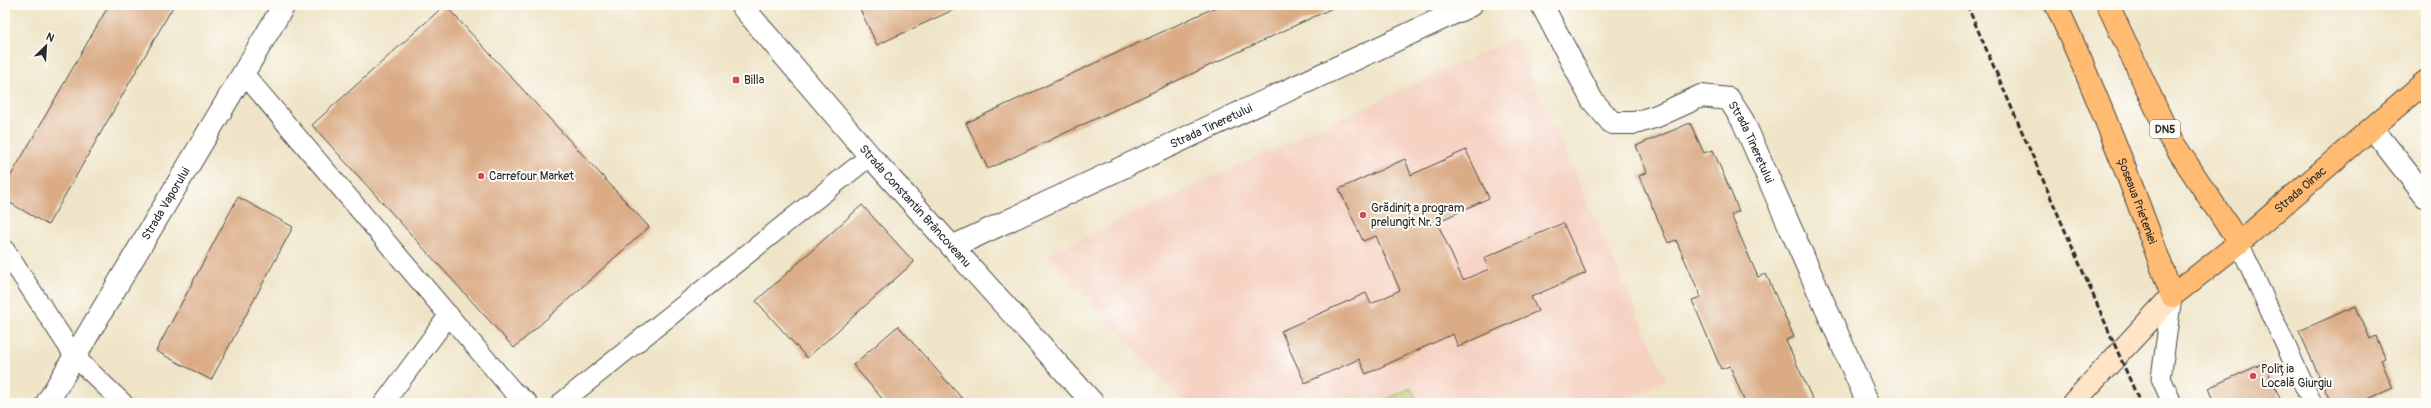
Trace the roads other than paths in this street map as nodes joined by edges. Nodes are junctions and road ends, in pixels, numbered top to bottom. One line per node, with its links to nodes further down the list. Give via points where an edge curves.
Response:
1 (284, 5): 7 (street, Strada Vaporului)
2 (741, 5): 10 (street, Strada Constantin Brâncoveanu)
3 (1471, 5): 13 (street, Strada Tineretului)
4 (1542, 5): 24 (street, Strada Tineretului, via 1592,100 1612,123 1635,124 1701,96 1728,99 1743,121)
5 (2056, 5): 15 (main road, Șoseaua Prieteniei, via 2090,78)
6 (2108, 5): 12 (main road, DN5, via 2170,138)
7 (244, 74): 16 (lane); 17 (street, Strada Vaporului)
8 (2426, 81): 9 (main road, Strada Oinac)
9 (2373, 128): 11 (street); 12 (main road, Strada Oinac)
10 (870, 156): 13 (street, Strada Constantin Brâncoveanu); 22 (lane)
11 (2426, 197)
12 (2239, 243): 15 (main road, Strada Oinac); 27 (lane)
13 (952, 247): 23 (street, Strada Constantin Brâncoveanu)
14 (5, 250): 17 (lane)
15 (2172, 296): 25 (main road); 26 (lane, Șoseaua Prieteniei, via 2161,378)
16 (449, 315): 20 (lane); 21 (lane, via 512,390)
17 (75, 357): 18 (street, Strada Vaporului); 19 (lane)
18 (47, 403)
19 (123, 403)
20 (384, 403)
21 (528, 403)
22 (561, 403)
23 (1093, 403)
24 (1868, 403)
25 (2073, 403)
26 (2172, 403)
27 (2312, 403)

